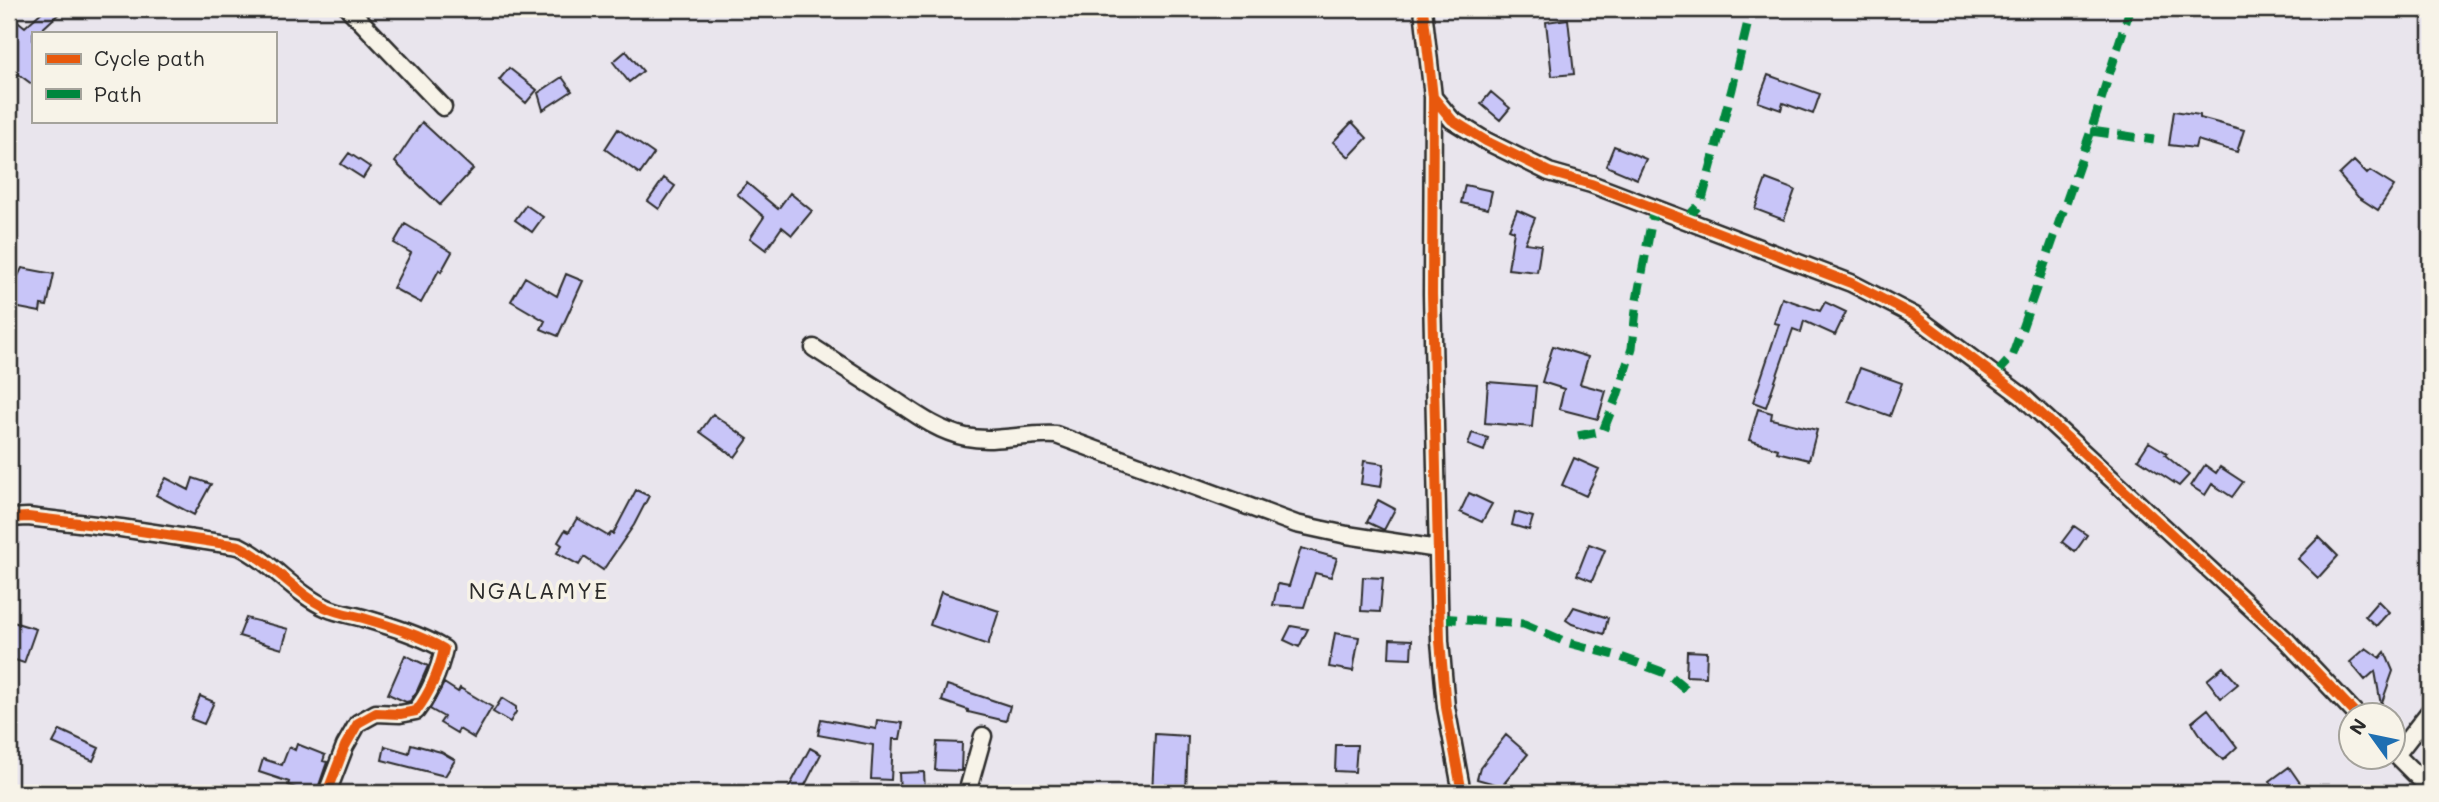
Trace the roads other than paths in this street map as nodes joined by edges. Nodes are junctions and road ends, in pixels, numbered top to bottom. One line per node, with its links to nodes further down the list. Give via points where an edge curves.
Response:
1 (349, 9): 4 (street)
2 (1423, 9): 3 (street)
3 (1433, 97): 7 (street); 8 (street, via 1452,120 1549,172 1851,283 1915,316 2022,396 2286,640)
4 (443, 107)
5 (814, 348): 7 (street, via 951,433 989,439 1056,435 1296,524)
6 (9, 517): 14 (street, via 239,546 327,608 444,649 427,696 415,711 376,713 358,723)
7 (1438, 549): 16 (street, via 1445,694)
8 (2342, 700)
9 (2430, 711): 11 (street)
10 (983, 736): 15 (street)
11 (2408, 738)
12 (2408, 767): 13 (street)
13 (2430, 789)
14 (327, 793)
15 (967, 793)
16 (1462, 793)

